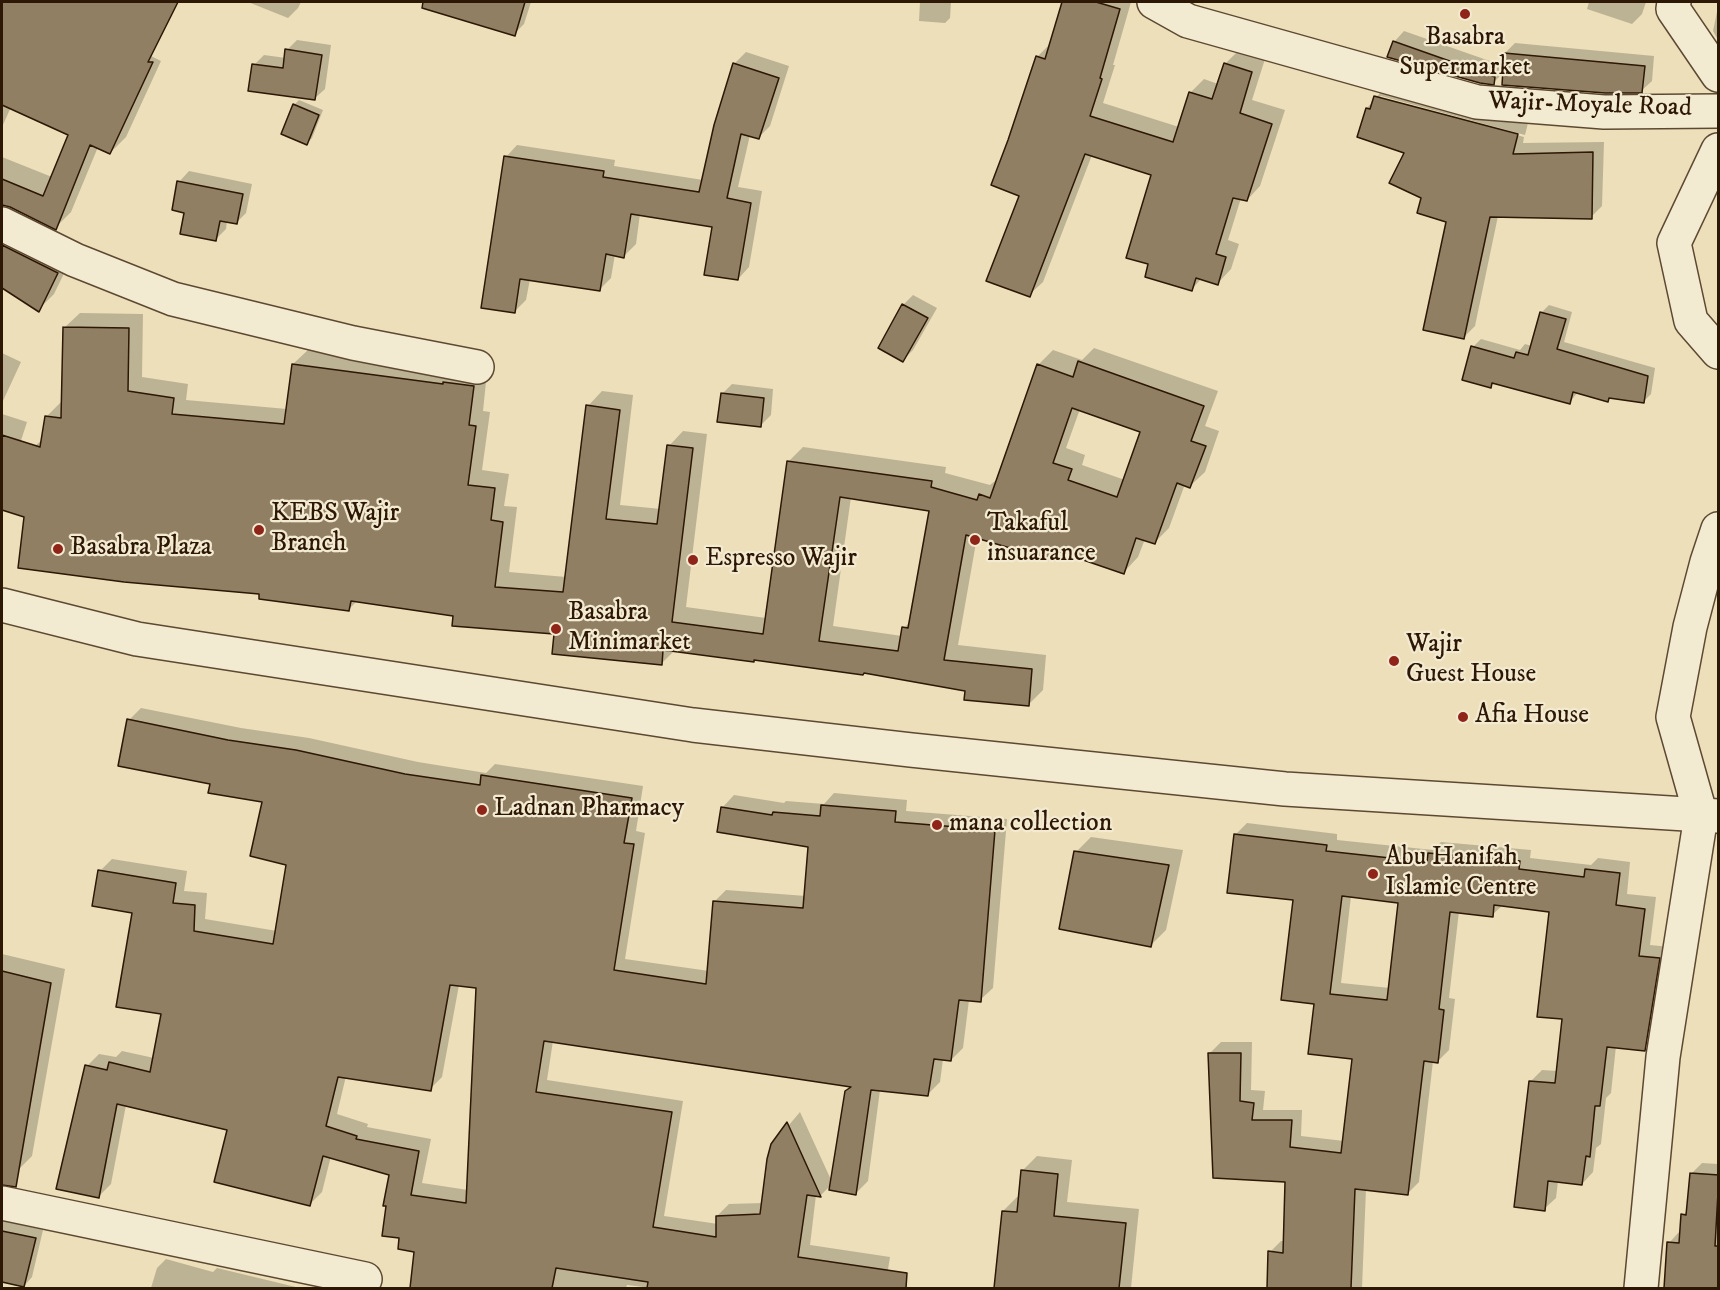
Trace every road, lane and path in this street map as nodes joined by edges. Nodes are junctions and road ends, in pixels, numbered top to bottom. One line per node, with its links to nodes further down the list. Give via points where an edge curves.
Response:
1 (1154, 2): 4 (street, Wajir-Moyale Road, via 1188,21 1478,102 1604,112)
2 (1674, 2): 3 (street, via 1673,9)
3 (1719, 75)
4 (1719, 111)
5 (1719, 150): 7 (street, via 1674,243 1691,321)
6 (2, 224): 8 (street, via 75,260 173,299 353,343)
7 (1719, 351)
8 (477, 367)
9 (1719, 529): 11 (street, via 1690,627 1673,717)
10 (2, 605): 11 (street, via 137,639 693,725 1285,789)
11 (1710, 816): 14 (street, via 1663,1057)
12 (2, 1203): 13 (street)
13 (365, 1279)
14 (1641, 1288)

